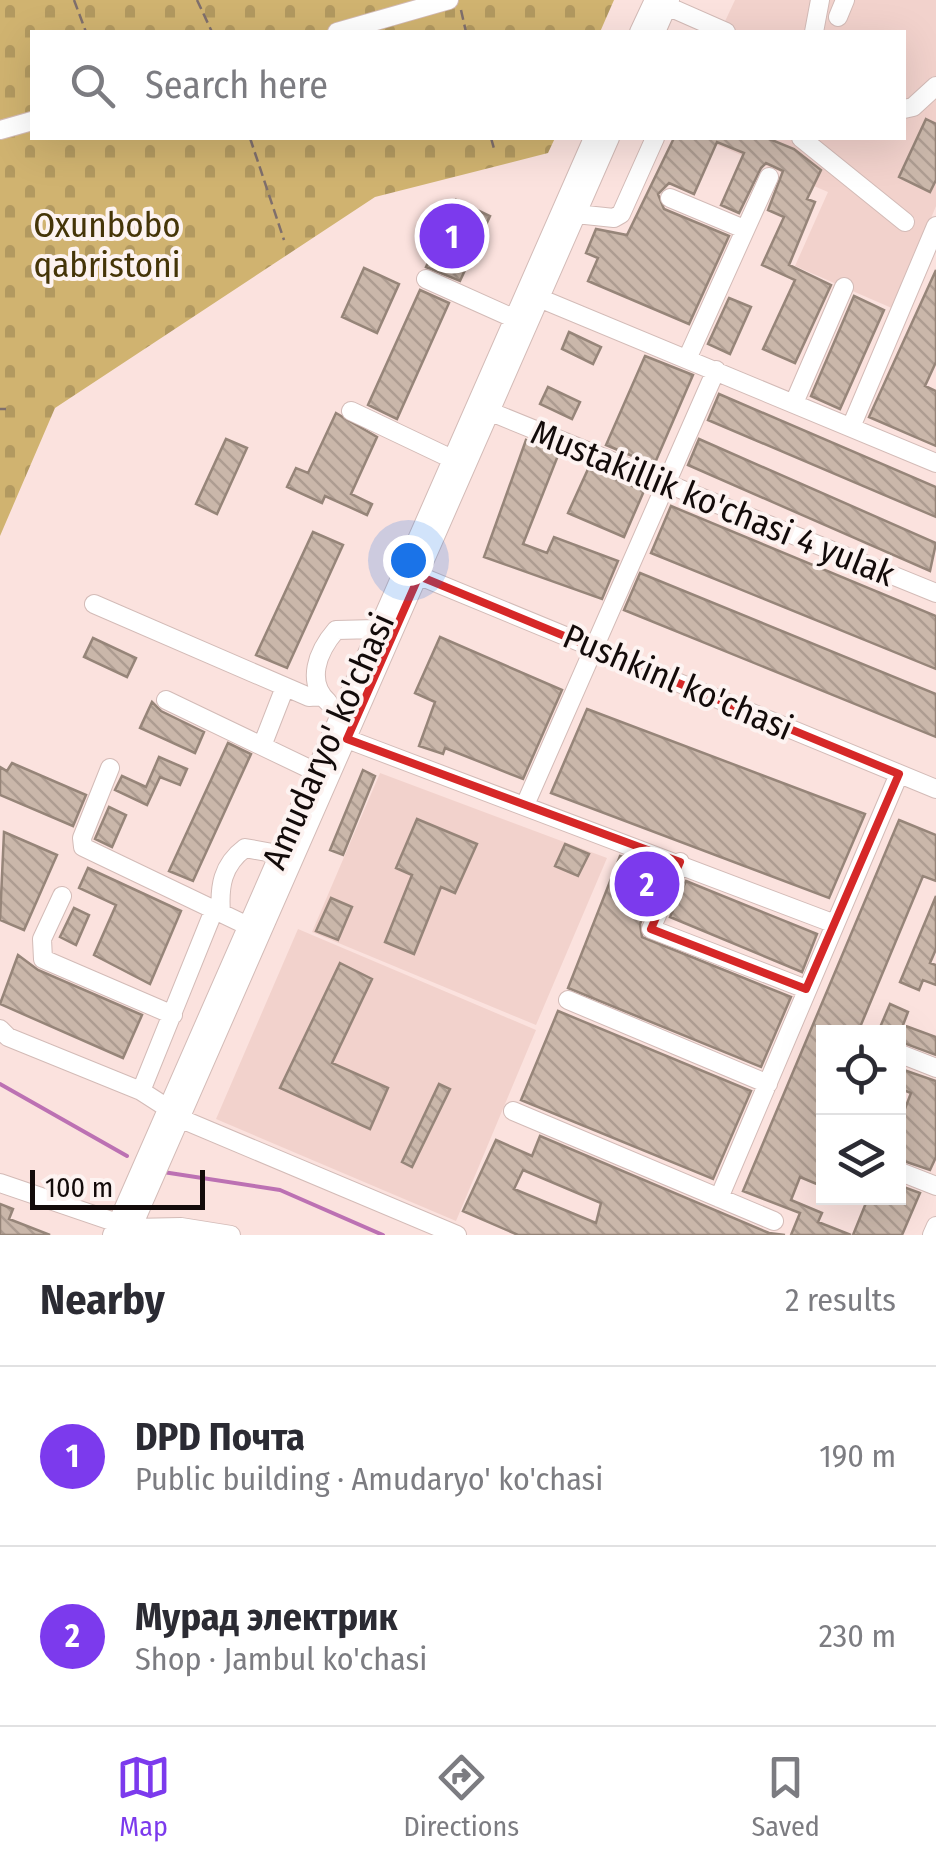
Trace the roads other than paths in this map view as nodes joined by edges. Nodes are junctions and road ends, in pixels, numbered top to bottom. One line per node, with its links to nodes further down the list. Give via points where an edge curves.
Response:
1 (450, 0): 4 (street)
2 (820, 0): 8 (street)
3 (664, 2): 5 (street); 6 (street); 7 (street)
4 (344, 30)
5 (642, 30)
6 (657, 30)
7 (722, 30)
8 (814, 30)
9 (936, 86): 10 (street)
10 (906, 109)
11 (30, 121): 12 (street)
12 (0, 130)
13 (592, 140): 26 (street, Amudaryo' ko'chasi)
14 (609, 140): 19 (street)
15 (654, 140): 19 (street, via 621,214)
16 (803, 140): 20 (street)
17 (769, 176): 22 (street)
18 (670, 198): 22 (street)
19 (576, 214): 25 (street)
20 (905, 222)
21 (936, 226): 32 (street)
22 (744, 229): 27 (street)
23 (426, 280): 26 (street)
24 (844, 287): 29 (street)
25 (539, 298): 27 (street); 31 (street)
26 (514, 318): 33 (street, Amudaryo' ko'chasi)
27 (687, 358): 28 (street)
28 (716, 370): 29 (street); 35 (street)
29 (794, 403): 32 (street)
30 (351, 411): 33 (street)
31 (491, 412): 35 (street, Mustakillik ko'chasi 4 yulak); 36 (street)
32 (851, 427): 34 (street)
33 (452, 458): 36 (street, Amudaryo' ko'chasi)
34 (936, 463)
35 (668, 482): 37 (street, Mustakillik ko'chasi 4 yulak); 40 (street)
36 (411, 572): 39 (street, Amudaryo' ko'chasi); 40 (street, Pushkinl ko'chasi); 45 (street)
37 (936, 593)
38 (94, 604): 41 (street)
39 (376, 629): 42 (street, via 336,630 329,638 312,681); 44 (street, Amudaryo' ko'chasi)
40 (596, 647): 49 (street, Pushkinl ko'chasi); 51 (street)
41 (285, 687): 42 (street); 46 (street)
42 (322, 696): 44 (street)
43 (166, 700): 46 (street)
44 (340, 712): 48 (street, Amudaryo' ko'chasi)
45 (348, 739): 51 (street); 67 (street)
46 (262, 746): 48 (street)
47 (110, 768): 55 (street, via 83,847)
48 (314, 771): 52 (street, Amudaryo' ko'chasi)
49 (899, 774): 50 (street, Pushkinl ko'chasi); 56 (street)
50 (936, 790)
51 (524, 805): 53 (street)
52 (278, 854): 55 (street, via 245,848 232,857); 57 (street, Amudaryo' ko'chasi)
53 (680, 862): 56 (street); 58 (street, via 651,928)
54 (62, 896): 60 (street, via 42,939 43,959)
55 (217, 912): 57 (street); 60 (street)
56 (836, 924): 58 (street)
57 (248, 926): 67 (street, Amudaryo' ko'chasi)
58 (806, 989): 64 (street)
59 (568, 1000): 64 (street)
60 (173, 1015): 65 (street)
61 (0, 1030): 65 (street)
62 (906, 1056): 63 (street)
63 (936, 1068)
64 (768, 1084): 71 (street)
65 (141, 1091): 67 (street)
66 (514, 1112): 71 (street)
67 (174, 1113): 74 (street, Amudaryo' ko'chasi); 74 (street, via 168,1143); 76 (street)
68 (906, 1174): 70 (street)
69 (0, 1183): 74 (street)
70 (936, 1186)
71 (719, 1198): 72 (street)
72 (774, 1222)
73 (936, 1226): 77 (street)
74 (122, 1230): 75 (street, via 182,1226)
75 (231, 1235)
76 (458, 1235)
77 (932, 1235)

